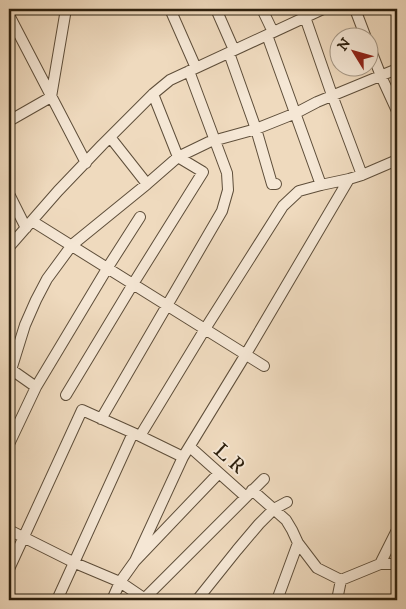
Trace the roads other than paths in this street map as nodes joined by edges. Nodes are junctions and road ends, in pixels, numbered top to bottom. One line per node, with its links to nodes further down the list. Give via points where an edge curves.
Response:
1 (66, 9): 18 (street)
2 (170, 9): 14 (street)
3 (216, 9): 11 (street)
4 (262, 9): 10 (street)
5 (323, 9): 7 (street)
6 (355, 9): 9 (street)
7 (308, 13): 10 (street); 17 (street)
8 (9, 16): 18 (street)
9 (362, 28)
10 (270, 34): 11 (street); 20 (street)
11 (231, 52): 14 (street); 22 (street)
12 (378, 68): 15 (street)
13 (397, 69): 15 (street)
14 (192, 70): 16 (street, via 170,80); 24 (street)
15 (381, 76): 17 (street); 19 (street)
16 (153, 94): 23 (street); 25 (street)
17 (332, 95): 20 (street); 28 (street)
18 (51, 97): 21 (street); 27 (street)
19 (397, 111)
20 (296, 113): 22 (street); 32 (street)
21 (9, 121)
22 (256, 129): 24 (street); 31 (street, via 272,184)
23 (110, 137): 27 (street); 30 (street)
24 (214, 141): 25 (street); 40 (street, via 226,173 228,190 222,211)
25 (178, 157): 30 (street); 39 (street, via 203,172)
26 (397, 160): 28 (street)
27 (86, 163): 35 (street)
28 (362, 175): 29 (street)
29 (349, 179): 32 (street); 42 (street)
30 (147, 184): 36 (street)
31 (276, 184)
32 (321, 185): 41 (street, via 299,191 283,206)
33 (9, 194): 35 (street)
34 (140, 217): 38 (street)
35 (29, 224): 36 (street); 37 (street)
36 (72, 245): 38 (street); 44 (street, via 36,300)
37 (9, 247)
38 (108, 267): 39 (street); 45 (street)
39 (133, 284): 40 (street); 46 (street)
40 (167, 305): 41 (street); 48 (street)
41 (205, 329): 42 (street); 50 (street)
42 (246, 354): 43 (street); 52 (street)
43 (264, 366)
44 (10, 369): 45 (street)
45 (36, 387): 49 (street)
46 (66, 395)
47 (9, 418): 49 (street)
48 (101, 418): 50 (street); 61 (street, via 82,410)
49 (19, 423): 51 (street)
50 (137, 435): 53 (street); 64 (street)
51 (9, 444)
52 (190, 447): 53 (street); 54 (street, L R)
53 (183, 457): 63 (street)
54 (219, 474): 56 (street, L R); 63 (street)
55 (264, 479): 56 (street)
56 (249, 494): 58 (street, L R); 70 (street)
57 (287, 502): 58 (street)
58 (274, 509): 62 (street, L R, via 286,520); 73 (street)
59 (9, 530): 61 (street)
60 (397, 530): 65 (street)
61 (24, 538): 64 (street); 67 (street)
62 (298, 543): 68 (street, L R, via 317,568); 74 (street)
63 (135, 561): 69 (street)
64 (75, 563): 69 (street); 71 (street)
65 (380, 564): 66 (street); 68 (street)
66 (397, 564)
67 (9, 569)
68 (341, 580): 75 (street)
69 (120, 582): 70 (street); 72 (street)
70 (144, 599)
71 (57, 600)
72 (112, 600)
73 (197, 600)
74 (276, 600)
75 (337, 600)

